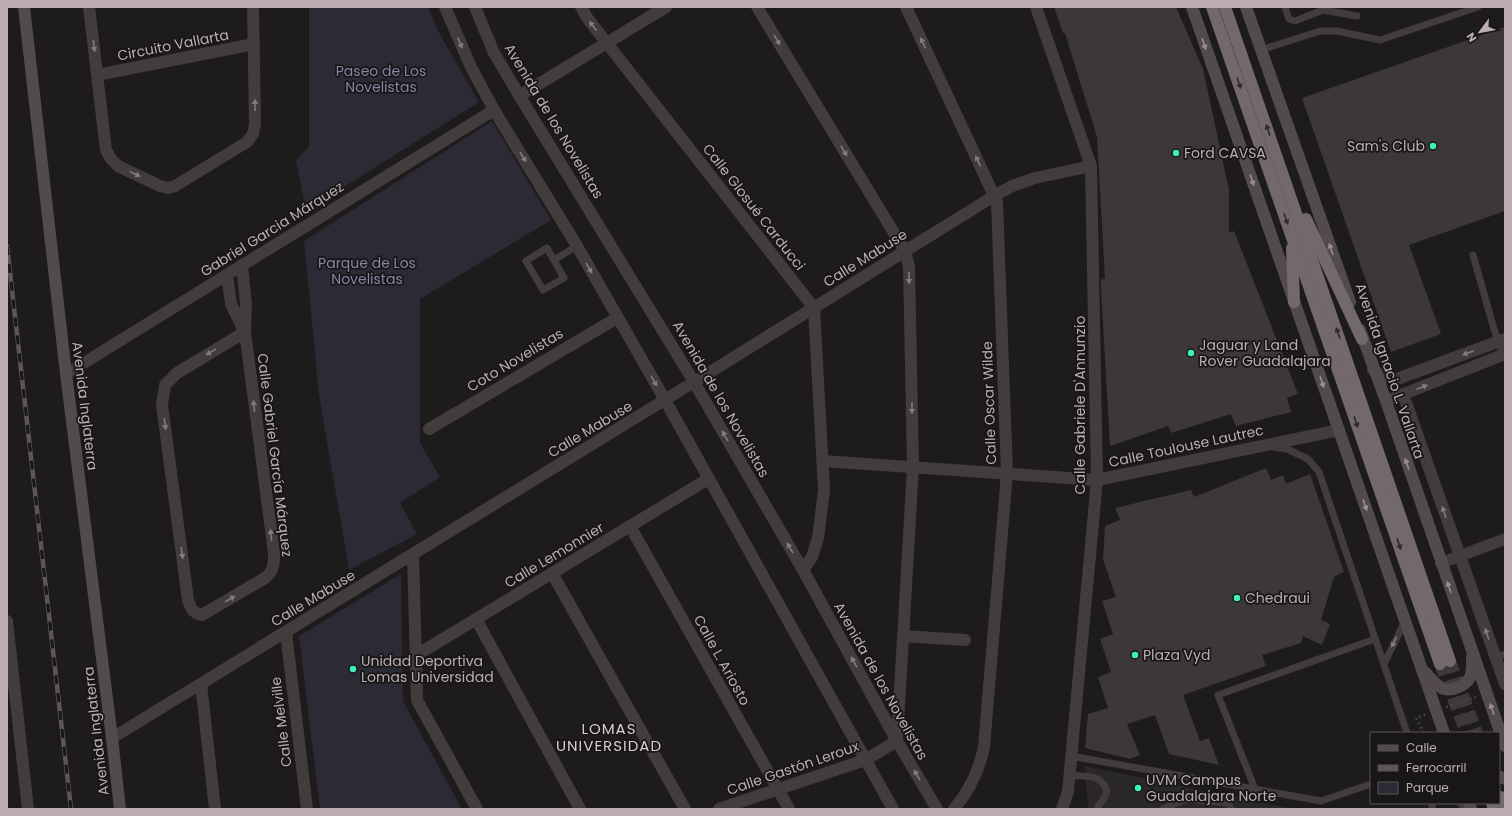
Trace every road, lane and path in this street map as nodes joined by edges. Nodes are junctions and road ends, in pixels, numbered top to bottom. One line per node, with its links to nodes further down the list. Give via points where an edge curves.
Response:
1 (24, 7): 42 (street, Avenida Inglaterra)
2 (89, 7): 21 (street, one-way to 21)
3 (253, 7): 19 (street)
4 (445, 7): 23 (street, one-way to 23, via 471,67)
5 (475, 7): 22 (street, Avenida de los Novelistas, via 494,53)
6 (581, 7): 18 (street, Calle Glosué Carducci, one-way to 6)
7 (666, 7): 18 (street)
8 (757, 7): 29 (street, one-way to 29)
9 (906, 7): 26 (street, Calle Oscar Wilde, one-way to 9)
10 (1036, 7): 25 (street, Calle Gabriele D'Annunzio)
11 (1192, 7): 34 (street, one-way to 34)
12 (1212, 7): 27 (highway, one-way to 27)
13 (1225, 7): 24 (highway, one-way to 13)
14 (1246, 7): 20 (street, Avenida Ignacio L. Vallarta)
15 (1285, 7): 17 (lane, via 1289,19 1295,20 1323,10)
16 (1478, 7): 20 (lane, via 1380,40 1337,31 1320,31)
17 (1357, 16)
18 (606, 43): 22 (street); 35 (street, Calle Glosué Carducci)
19 (254, 44): 21 (street, Circuito Vallarta); 21 (street, one-way to 19, via 106,150 111,159 118,166 168,188 247,142 253,134)
20 (1261, 50): 38 (street, Avenida Ignacio L. Vallarta, one-way to 20)
21 (97, 75)
22 (519, 96): 43 (street, Avenida de los Novelistas)
23 (494, 110): 28 (street, one-way to 28); 32 (street, Gabriel Garcia Márquez)
24 (1280, 164): 27 (highway, one-way to 24, via 1445,662); 38 (highway)
25 (1091, 166): 26 (street, Calle Mabuse, via 1035,178); 54 (street, Calle Gabriele D'Annunzio)
26 (994, 196): 29 (street, Calle Mabuse); 52 (street, Calle Oscar Wilde, via 997,202)
27 (1291, 234): 34 (highway)
28 (577, 246): 31 (lane); 36 (street, one-way to 36)
29 (905, 251): 35 (street, Calle Mabuse); 51 (street, one-way to 51, via 909,266)
30 (1473, 255): 39 (lane, via 1494,329)
31 (554, 260): 31 (lane, via 564,278 543,290 526,261 547,248)
32 (242, 265): 33 (street, Gabriel Garcia Márquez); 37 (street, Calle Gabriel García Márquez, via 246,304)
33 (227, 274): 37 (street, Calle Gabriel García Márquez, via 231,304); 42 (street, Gabriel Garcia Márquez)
34 (1294, 302): 48 (street, one-way to 48)
35 (814, 308): 43 (street, Calle Mabuse); 50 (street)
36 (617, 318): 45 (street, one-way to 45); 47 (street, Coto Novelistas)
37 (245, 332): 37 (street, Calle Gabriel García Márquez, one-way to 37, via 177,373 165,385 162,405 188,600 195,614 202,615 265,578 274,564)
38 (1362, 338): 41 (street, Avenida Ignacio L. Vallarta)
39 (1502, 341): 40 (lane); 41 (street, one-way to 41, via 1397,379 1384,378)
40 (1504, 354): 44 (street, one-way to 40)
41 (1373, 370): 46 (street, Avenida Ignacio L. Vallarta)
42 (66, 374): 82 (street, Avenida Inglaterra)
43 (694, 382): 45 (street, Calle Mabuse); 60 (street, Avenida de los Novelistas, one-way to 43)
44 (1403, 394): 46 (street); 58 (street, one-way to 44)
45 (665, 400): 53 (street); 57 (street, Calle Mabuse)
46 (1386, 401): 59 (street, Avenida Ignacio L. Vallarta, one-way to 46)
47 (429, 429)
48 (1339, 430): 49 (street, Calle Toulouse Lautrec); 64 (street, one-way to 64)
49 (1263, 446): 54 (street, Calle Toulouse Lautrec); 67 (lane, via 1287,449 1308,459 1319,472)
50 (823, 461): 51 (street, Calle Toulouse Lautrec); 60 (street, via 824,490 818,538 812,557)
51 (913, 467): 52 (street, Calle Toulouse Lautrec); 66 (street)
52 (1007, 473): 54 (street, Calle Toulouse Lautrec); 103 (street, Calle Oscar Wilde, via 984,747 975,777)
53 (708, 479): 55 (street, Calle Lemonnier); 86 (street)
54 (1097, 480): 85 (street, Calle Gabriele D'Annunzio)
55 (630, 526): 61 (street, Calle Lemonnier); 90 (street, Calle L. Ariosto)
56 (1505, 539): 58 (street)
57 (413, 554): 65 (street, Calle Mabuse); 70 (street)
58 (1460, 556): 59 (street); 71 (street, one-way to 58)
59 (1441, 563): 69 (street, Avenida Ignacio L. Vallarta, one-way to 59)
60 (803, 570): 84 (street, Avenida de los Novelistas, one-way to 60)
61 (552, 573): 62 (street, Calle Lemonnier); 98 (street)
62 (476, 619): 70 (street, Calle Lemonnier); 97 (street)
63 (7, 621): 92 (street)
64 (1405, 621): 72 (lane, one-way to 72); 73 (street)
65 (286, 632): 74 (street, Calle Mabuse); 95 (street, Calle Melville)
66 (903, 636): 68 (street); 84 (street)
67 (1376, 639): 72 (lane); 89 (lane, via 1218,695)
68 (965, 640)
69 (1472, 651): 73 (street, via 1470,679 1458,688 1443,689); 83 (street, Avenida Ignacio L. Vallarta, one-way to 69)
70 (416, 656): 96 (street, via 417,700)
71 (1500, 656): 75 (street)
72 (1384, 664): 79 (lane)
73 (1422, 668): 81 (street)
74 (201, 684): 82 (street, Calle Mabuse); 94 (street)
75 (1505, 684)
76 (1483, 695): 77 (path)
77 (1446, 708)
78 (1431, 713): 80 (path, via 1416,718)
79 (1407, 732)
80 (1423, 732)
81 (1444, 732)
82 (112, 738): 93 (street, Avenida Inglaterra)
83 (1503, 740)
84 (897, 741): 86 (street, Calle Gastón Leroux); 102 (street, Avenida de los Novelistas, one-way to 84)
85 (1071, 756): 87 (street, Calle Gabriele D'Annunzio); 89 (lane)
86 (865, 760): 90 (street, Calle Gastón Leroux); 101 (street)
87 (1070, 775): 104 (street, Calle Gabriele D'Annunzio); 105 (lane, via 1098,778 1105,785 1107,791)
88 (1370, 784): 89 (lane, via 1321,801)
89 (1255, 789)
90 (778, 790): 99 (street, Calle Gastón Leroux); 100 (street, Calle L. Ariosto)
91 (1174, 807): 106 (lane); 107 (lane, via 1187,799 1228,803)
92 (28, 809)
93 (120, 809)
94 (215, 809)
95 (307, 809)
96 (477, 809)
97 (580, 809)
98 (686, 809)
99 (719, 809)
100 (789, 809)
101 (893, 809)
102 (937, 809)
103 (954, 809)
104 (1062, 809)
105 (1098, 809)
106 (1163, 809)
107 (1231, 809)

